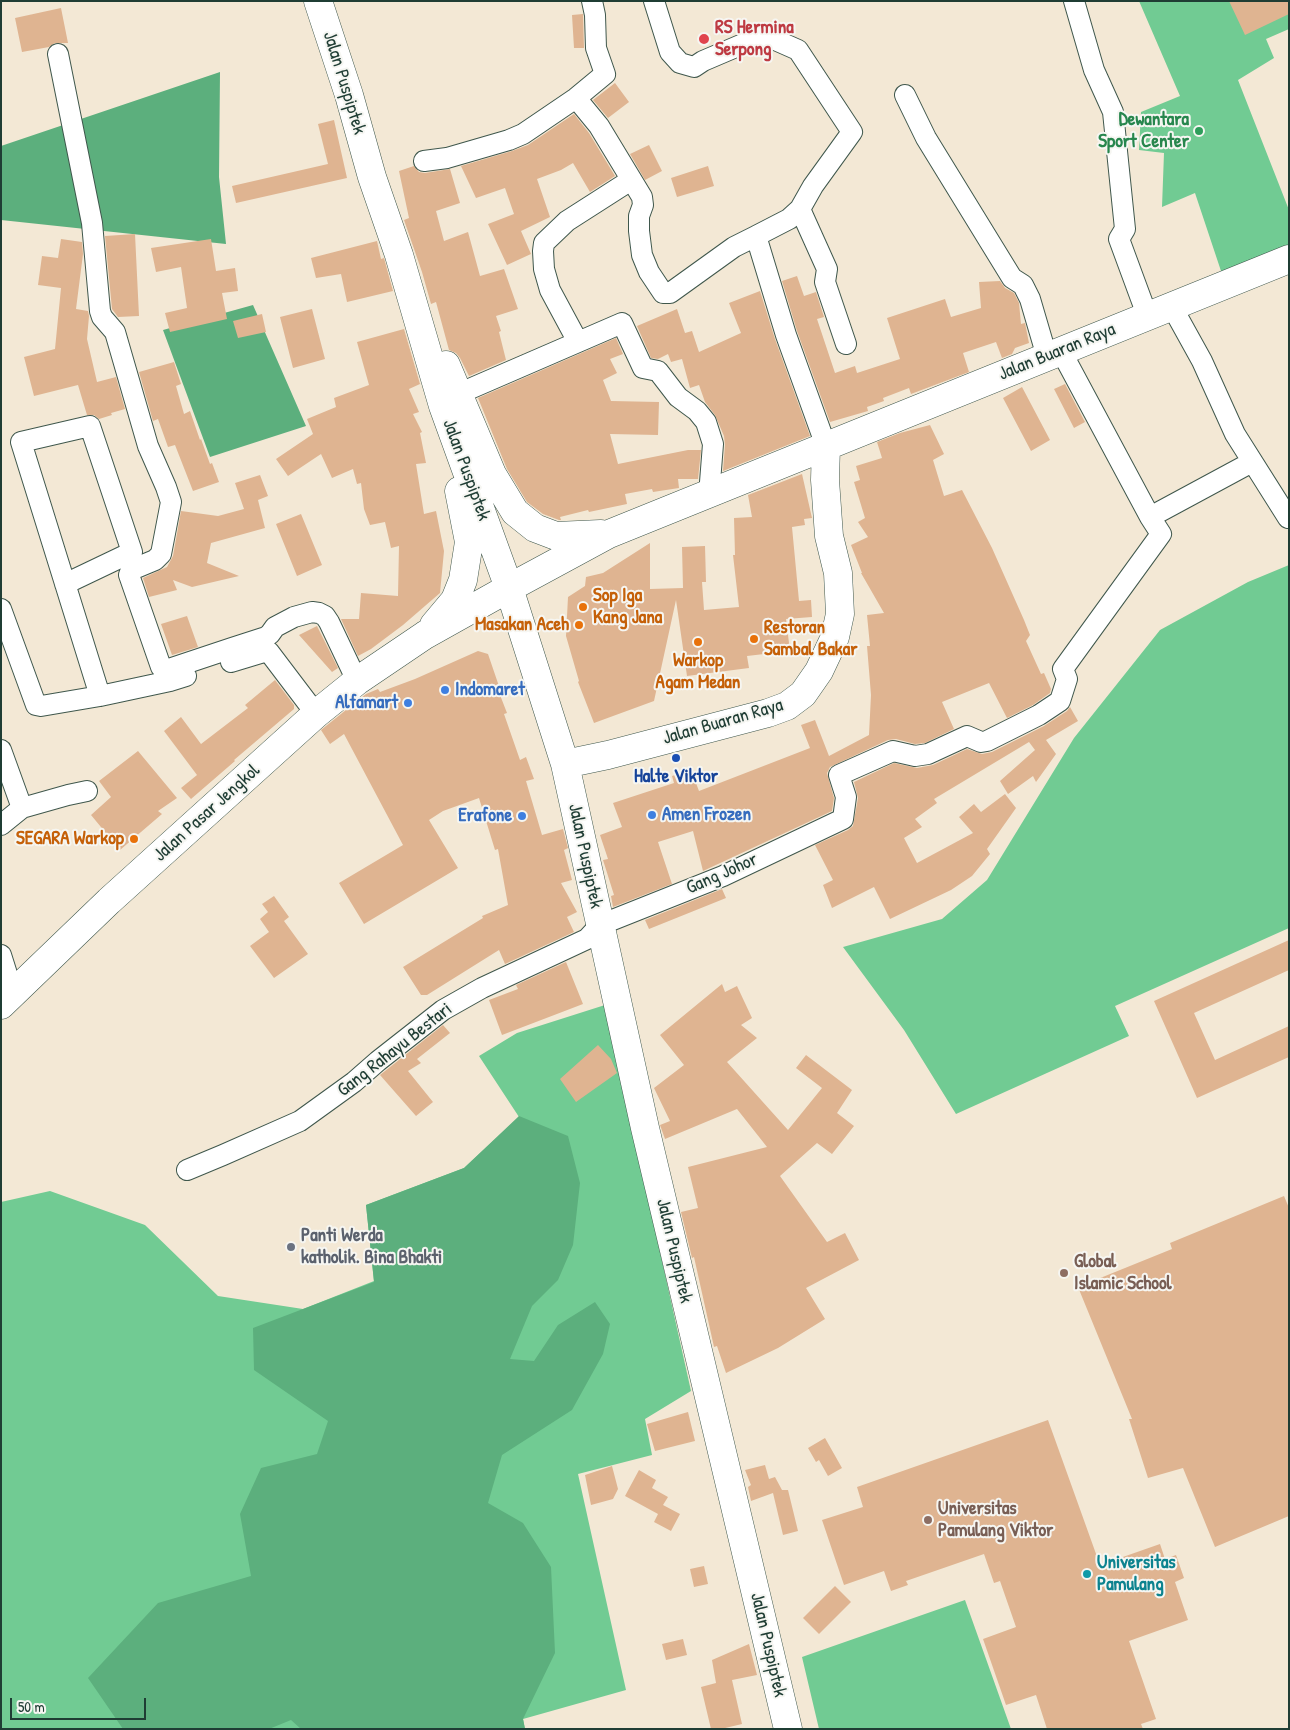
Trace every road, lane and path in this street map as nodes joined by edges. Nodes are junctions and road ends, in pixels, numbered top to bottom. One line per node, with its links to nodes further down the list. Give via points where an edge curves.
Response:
1 (318, 1): 17 (main road, Jalan Puspiptek, via 372,177)
2 (592, 1): 7 (street, via 596,48 605,74)
3 (654, 1): 10 (street, via 670,52 680,63 694,68 764,35 798,50 852,132)
4 (1074, 1): 13 (street, via 1094,70 1114,112 1125,229 1118,239)
5 (58, 54): 30 (street, via 92,223 100,311 115,332 150,453 171,502 162,554 156,560 131,570 130,575 161,667 169,669 266,637 275,627 294,616 312,612 325,616 329,622)
6 (905, 95): 16 (street, via 926,138 1012,278 1023,284)
7 (576, 98): 8 (street, via 509,140 447,158); 9 (street, via 599,126)
8 (424, 161)
9 (631, 180): 11 (street, via 642,197 639,231 642,255 663,293 670,293 734,247); 14 (street, via 567,221 544,243 544,269 550,290)
10 (800, 209): 11 (street, via 789,219); 15 (street, via 827,269 824,282)
11 (756, 236): 18 (street, via 786,335)
12 (1289, 258): 13 (main road, Jalan Buaran Raya)
13 (1159, 310): 16 (main road, Jalan Buaran Raya); 20 (street, via 1202,361 1224,412)
14 (578, 342): 17 (street); 22 (street, via 622,323 643,368 658,371 678,397 706,422 713,444)
15 (846, 344)
16 (1054, 354): 18 (main road, Jalan Buaran Raya); 23 (street)
17 (450, 400): 25 (main road, via 515,512 535,528 556,536); 27 (main road, Jalan Puspiptek); 29 (main road, via 469,542 455,600)
18 (826, 446): 19 (main road, Jalan Buaran Raya); 21 (main road, Jalan Buaran Raya)
19 (793, 459): 21 (main road, via 808,462); 22 (main road, Jalan Buaran Raya)
20 (1252, 462): 23 (street); 24 (street)
21 (825, 480): 34 (main road, Jalan Buaran Raya, via 829,536 838,573 840,614 835,637 819,671 803,694 787,706 768,713)
22 (708, 494): 25 (main road, Jalan Buaran Raya)
23 (1150, 517): 38 (street, Gang Johor, via 1161,534 1063,669 1067,679 1060,701 1032,719 986,741 967,736 928,754 915,756 893,751 839,775 846,797 843,819 723,876)
24 (1288, 518)
25 (609, 534): 27 (main road, Jalan Buaran Raya)
26 (65, 584): 26 (street, via 21,442 90,426 132,552); 31 (street)
27 (509, 588): 29 (main road, Jalan Buaran Raya); 34 (main road, Jalan Puspiptek)
28 (1, 609): 31 (street, via 36,705)
29 (425, 635): 30 (main road, Jalan Pasar Jengkol)
30 (357, 681): 32 (main road, Jalan Pasar Jengkol)
31 (100, 696): 32 (street, via 170,681 267,651)
32 (316, 714): 40 (main road, Jalan Pasar Jengkol, via 116,895)
33 (1, 750): 36 (street)
34 (565, 764): 38 (main road, Jalan Puspiptek)
35 (87, 792): 36 (street)
36 (22, 808): 37 (street)
37 (1, 825)
38 (600, 925): 41 (street, Gang Rahayu Bestari, via 587,938 443,1010 354,1082 300,1120); 42 (main road, Jalan Puspiptek)
39 (1, 956): 40 (street)
40 (7, 999)
41 (187, 1170)
42 (788, 1729)

